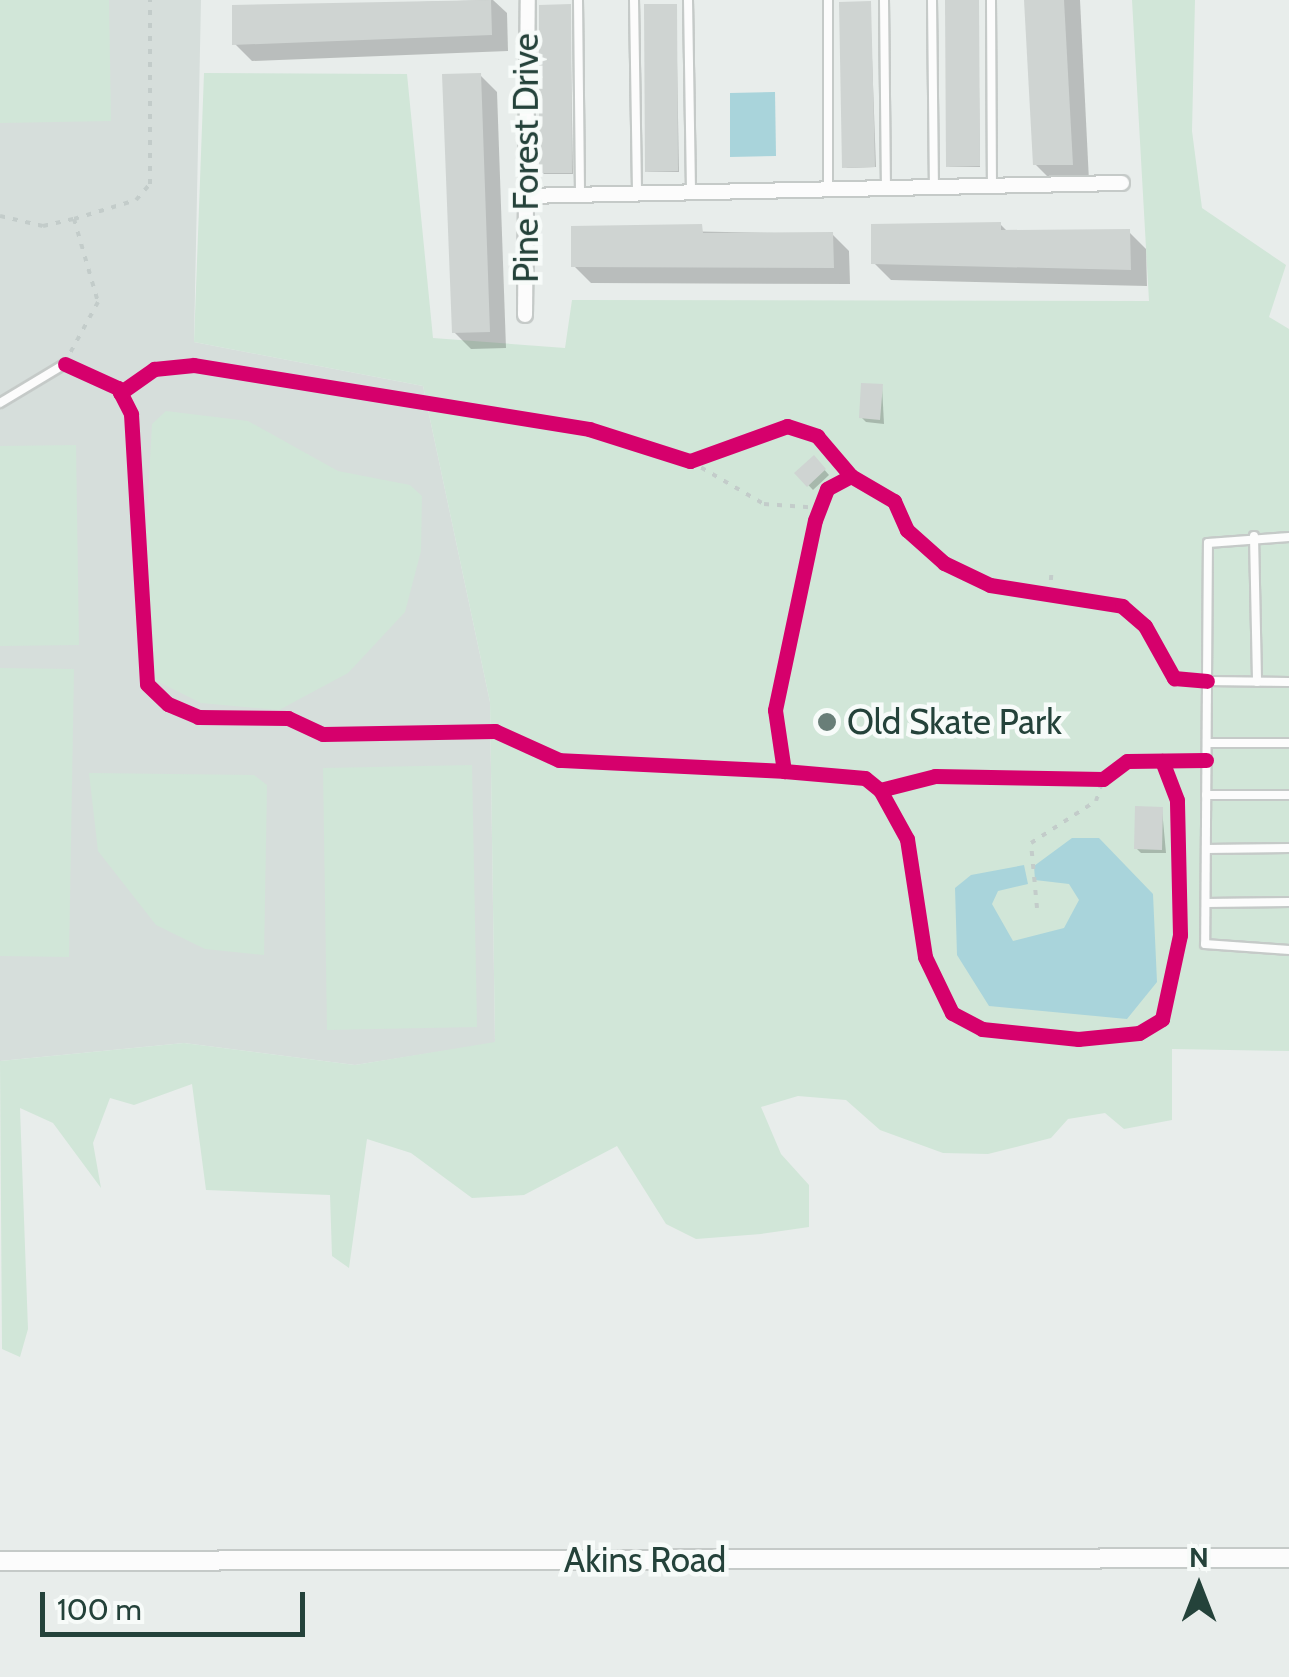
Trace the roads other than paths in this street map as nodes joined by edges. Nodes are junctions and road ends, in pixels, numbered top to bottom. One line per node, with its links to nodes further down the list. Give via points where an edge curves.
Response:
1 (528, 0): 17 (street, Pine Forest Drive)
2 (578, 0): 16 (lane)
3 (634, 0): 15 (lane)
4 (688, 0): 14 (lane)
5 (828, 0): 13 (lane)
6 (884, 0): 12 (lane)
7 (932, 0): 11 (lane)
8 (990, 0): 10 (lane)
9 (1122, 183): 10 (street)
10 (992, 186): 11 (street)
11 (934, 187): 12 (street)
12 (886, 188): 13 (street)
13 (828, 190): 14 (street)
14 (691, 192): 15 (street)
15 (637, 194): 16 (street)
16 (580, 195): 17 (street)
17 (524, 196): 18 (street, Pine Forest Drive)
18 (526, 315)
19 (65, 364): 20 (lane)
20 (0, 403)
21 (1254, 536): 22 (lane); 23 (lane, via 1208,543); 24 (lane)
22 (1289, 537)
23 (1207, 681): 24 (lane); 26 (lane)
24 (1257, 682): 25 (lane)
25 (1289, 682)
26 (1207, 743): 27 (lane); 28 (lane)
27 (1289, 743)
28 (1206, 795): 29 (lane); 31 (lane)
29 (1289, 795)
30 (1289, 848): 31 (lane)
31 (1206, 849): 33 (lane)
32 (1289, 902): 33 (lane)
33 (1206, 903): 34 (lane, via 1209,950)
34 (1289, 950)
35 (1289, 1558): 36 (street, Akins Road)
36 (0, 1561)

